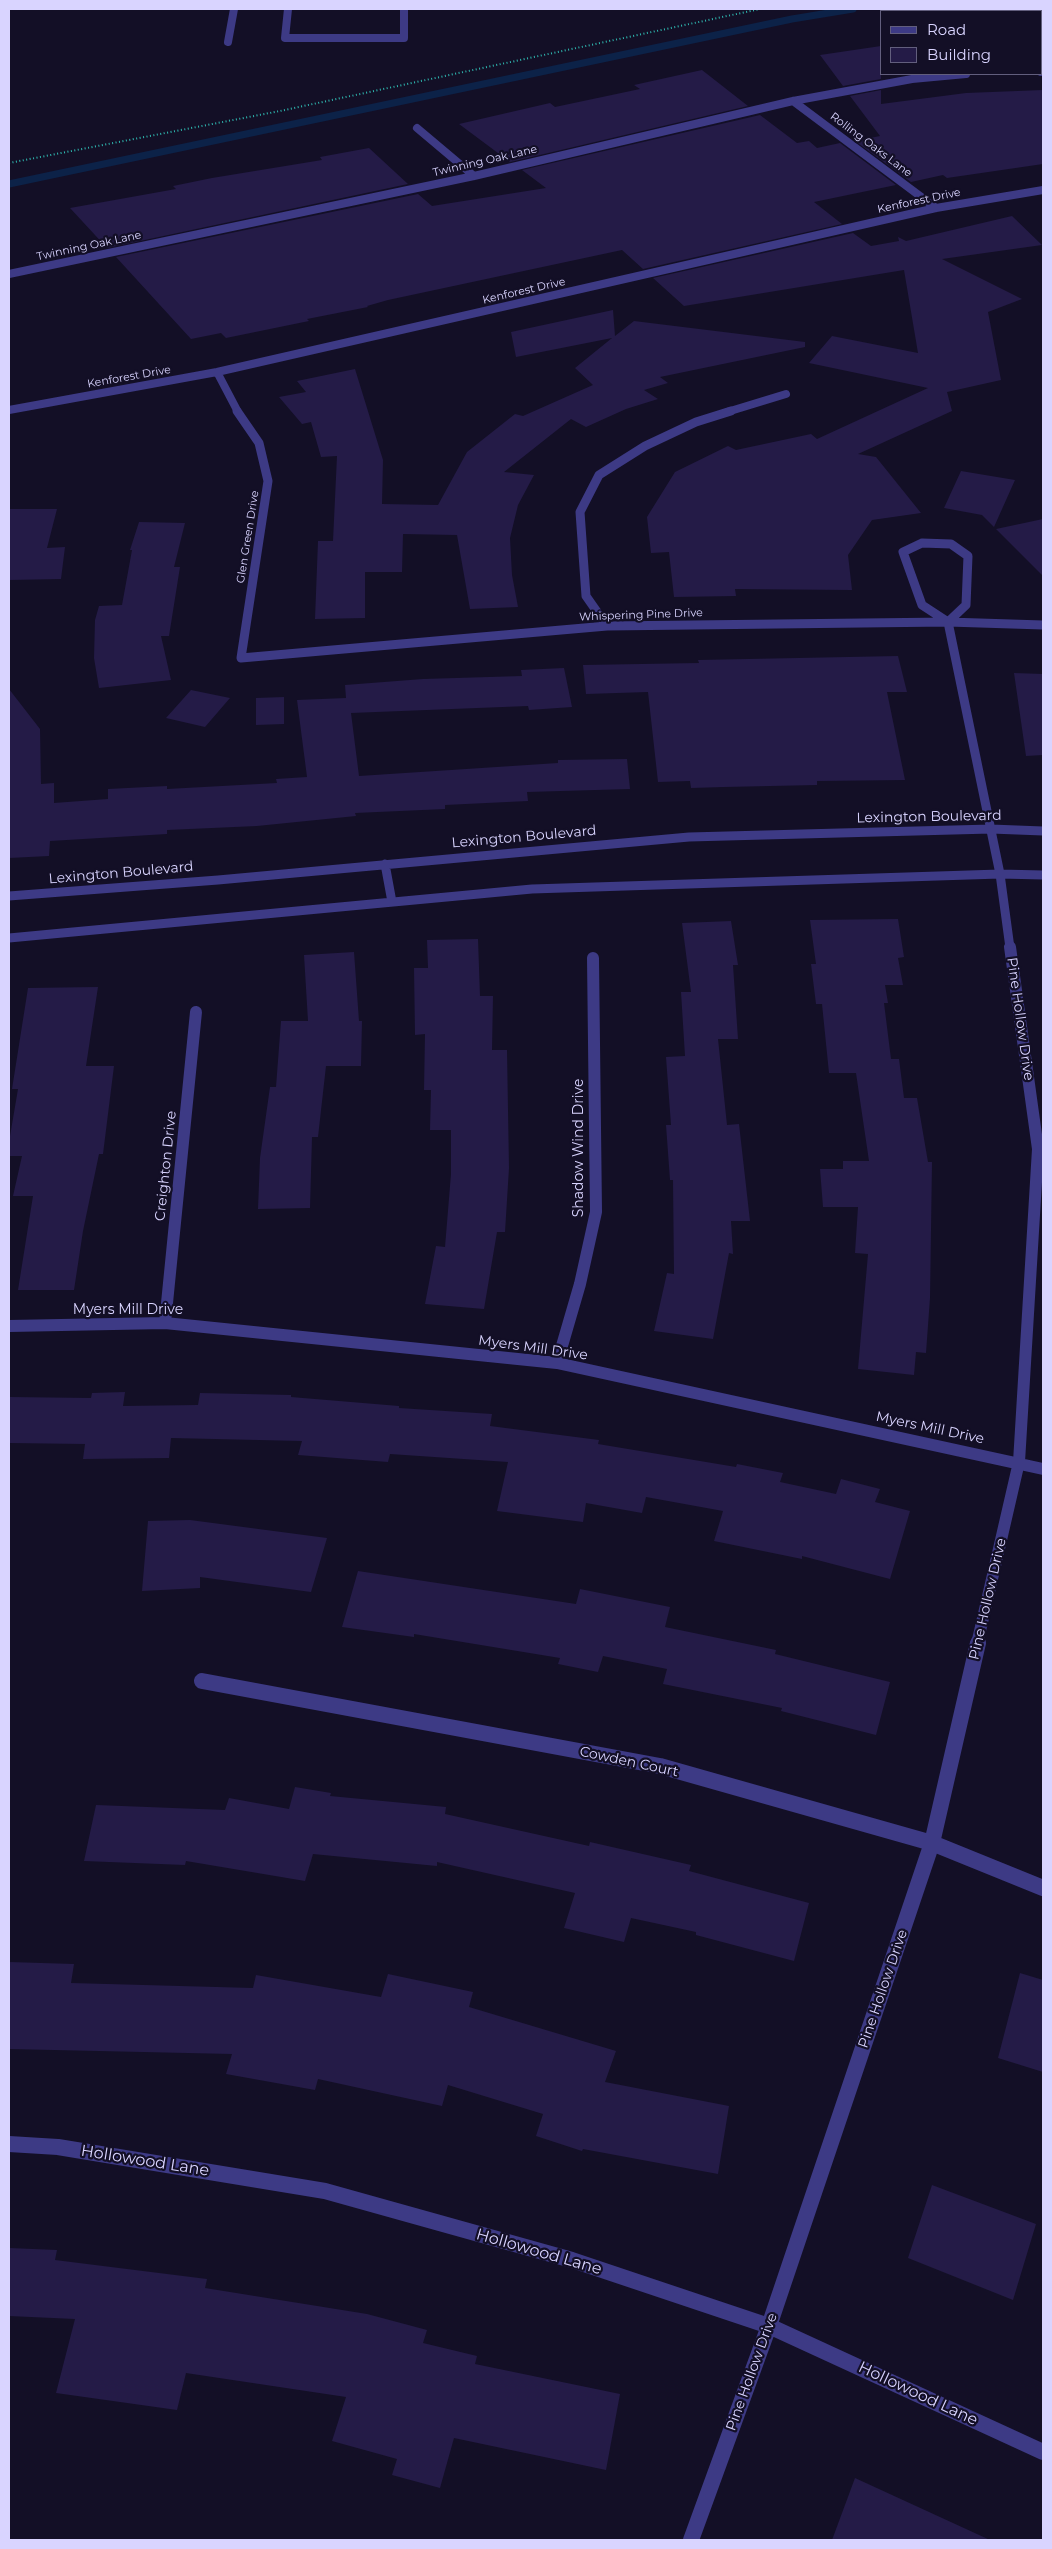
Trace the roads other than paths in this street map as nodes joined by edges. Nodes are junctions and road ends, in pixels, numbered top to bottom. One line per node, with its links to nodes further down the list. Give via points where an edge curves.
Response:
1 (234, 9): 4 (street)
2 (288, 9): 3 (street, via 285,38 404,38)
3 (404, 9)
4 (228, 42)
5 (956, 75): 6 (street, Twinning Oak Lane, via 903,80)
6 (793, 101): 8 (street, Twinning Oak Lane); 10 (street, Rolling Oaks Lane)
7 (417, 128): 8 (street)
8 (474, 176): 11 (street, Twinning Oak Lane)
9 (1043, 190): 10 (street, Kenforest Drive)
10 (936, 208): 12 (street, Kenforest Drive)
11 (9, 274)
12 (216, 372): 14 (street, Kenforest Drive); 18 (street, Glen Green Drive, via 232,404 259,443 268,481)
13 (786, 394): 17 (street, via 696,422 645,446 599,475 580,512 586,596)
14 (9, 410)
15 (948, 622): 15 (street, via 966,605 968,556 951,544 922,543 903,552 922,605); 16 (street, Whispering Pine Drive); 17 (street, Whispering Pine Drive); 19 (street, Pine Hollow Drive)
16 (1043, 625)
17 (607, 626): 18 (street, Whispering Pine Drive)
18 (241, 658)
19 (991, 830): 20 (street, Lexington Boulevard); 21 (street, Lexington Boulevard, via 689,837); 22 (street, Pine Hollow Drive)
20 (1043, 831)
21 (384, 864): 24 (street, Lexington Boulevard); 25 (street)
22 (1000, 874): 23 (street); 25 (street, via 532,889); 29 (street, Pine Hollow Drive)
23 (1043, 876)
24 (9, 896)
25 (392, 902): 26 (street)
26 (9, 938)
27 (593, 958): 32 (street, Shadow Wind Drive, via 596,1212 580,1284)
28 (196, 1012): 30 (street, Creighton Drive)
29 (1041, 1150): 33 (street, Pine Hollow Drive)
30 (165, 1323): 31 (street, Myers Mill Drive); 32 (street, Myers Mill Drive)
31 (9, 1326)
32 (557, 1363): 33 (street, Myers Mill Drive)
33 (1019, 1462): 34 (street, Myers Mill Drive); 36 (street, Pine Hollow Drive)
34 (1043, 1469)
35 (202, 1682): 36 (street, Cowden Court, via 660,1766)
36 (932, 1843): 37 (street, Cowden Court); 39 (street, Pine Hollow Drive)
37 (1043, 1888)
38 (9, 2144): 39 (street, Hollowood Lane, via 58,2147 324,2191 572,2260)
39 (769, 2326): 40 (street, Hollowood Lane); 41 (street, Pine Hollow Drive)
40 (1043, 2452)
41 (691, 2540)

